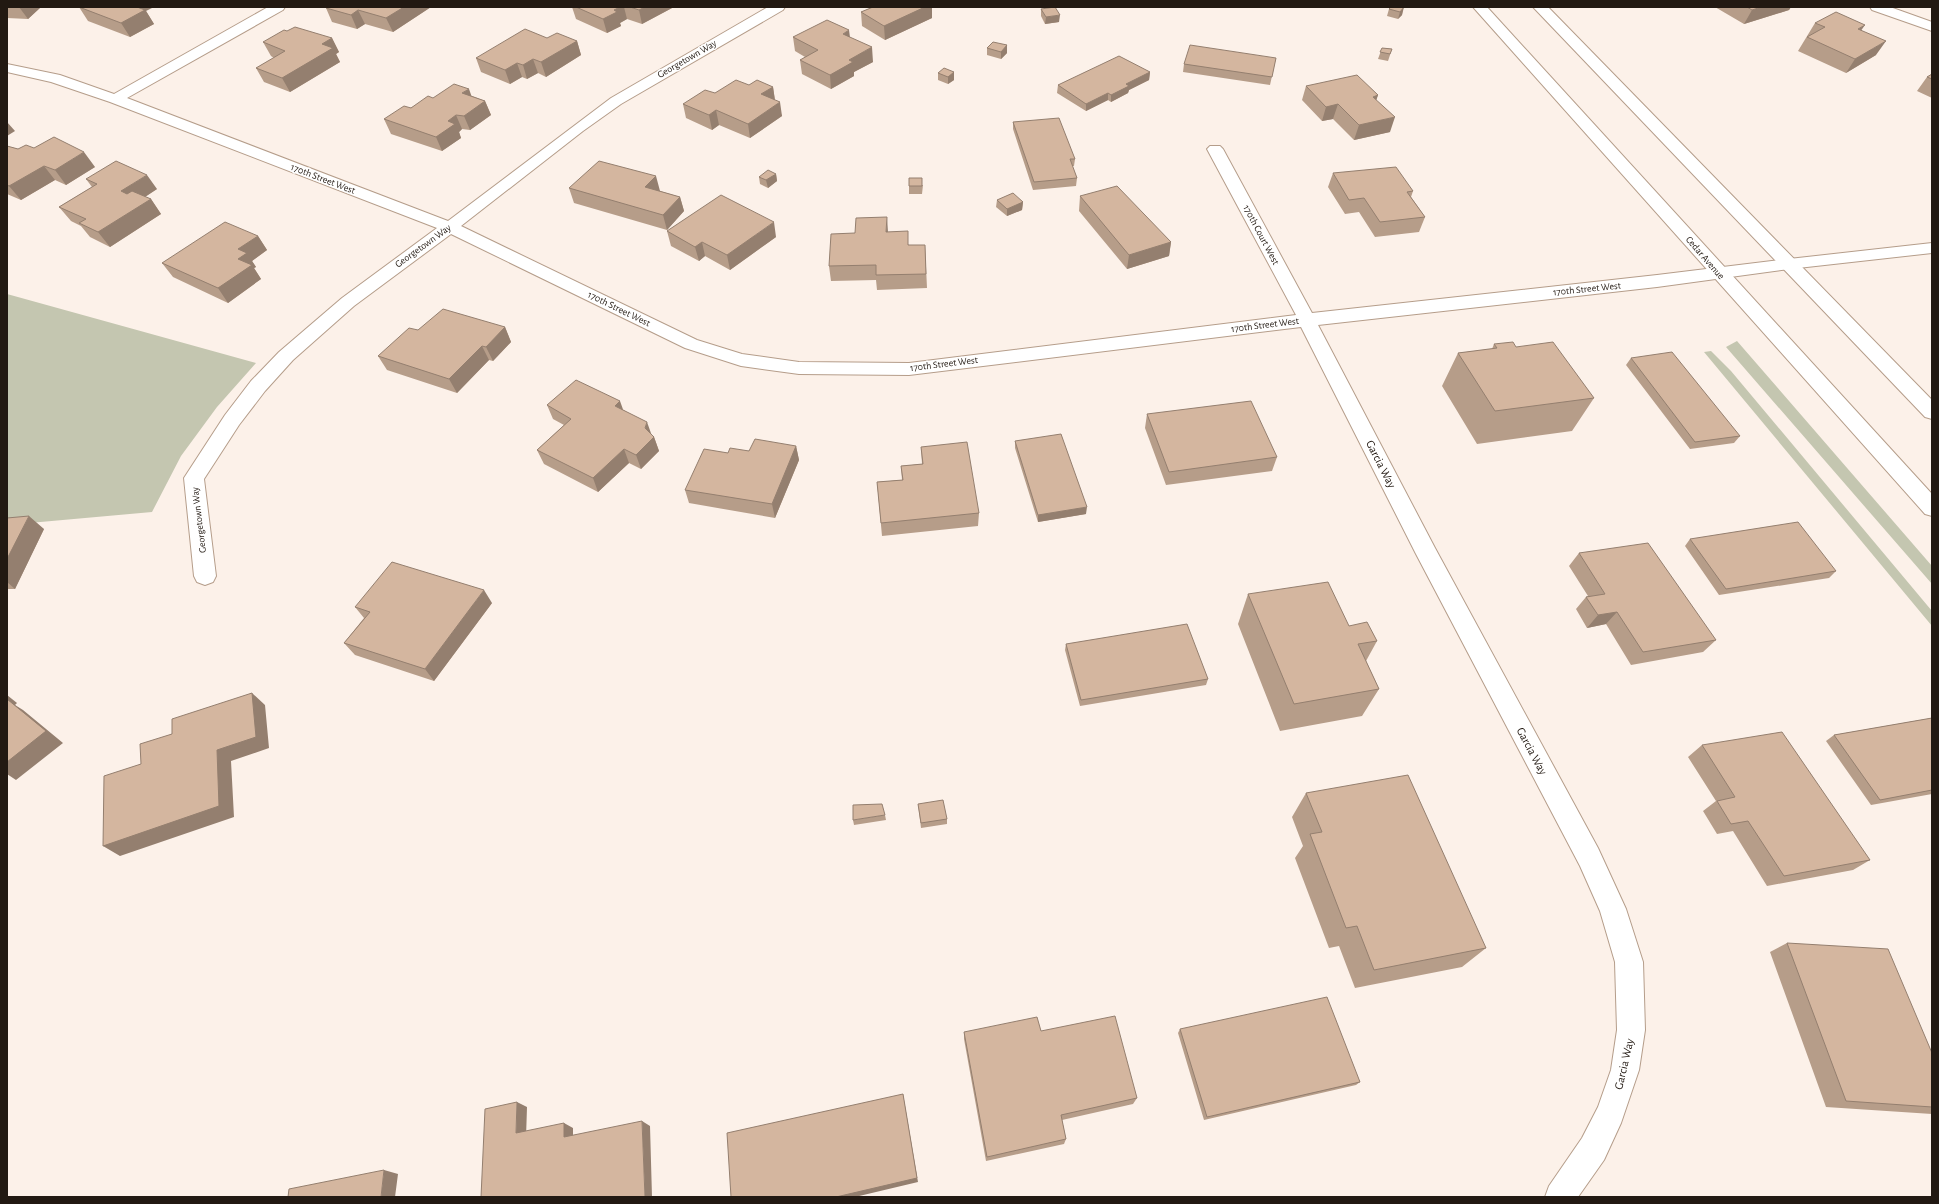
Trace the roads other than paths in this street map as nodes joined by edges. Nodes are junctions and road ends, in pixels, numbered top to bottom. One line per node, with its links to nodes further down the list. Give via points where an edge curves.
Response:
1 (278, 7): 8 (street)
2 (778, 7): 10 (street, Georgetown Way, via 616,101)
3 (1480, 7): 13 (street, Cedar Avenue)
4 (1540, 7): 12 (street)
5 (1877, 7): 6 (street)
6 (1932, 27)
7 (7, 68): 8 (street, 170th Street West, via 55,78)
8 (115, 99): 10 (street, 170th Street West)
9 (1215, 149): 14 (street, 170th Court West)
10 (448, 227): 14 (street, 170th Street West, via 691,344 741,360 799,368 909,368); 17 (street, Georgetown Way, via 316,328 262,381 232,420 194,478)
11 (1932, 248): 12 (street, 170th Street West)
12 (1789, 264): 13 (street, 170th Street West); 15 (street)
13 (1718, 273): 14 (street, 170th Street West); 16 (street, Cedar Avenue)
14 (1307, 320): 18 (street, Garcia Way, via 1430,562 1589,857 1613,909 1629,962 1631,1030 1625,1070 1611,1113 1593,1149)
15 (1932, 412)
16 (1932, 508)
17 (205, 576)
18 (1560, 1197)

